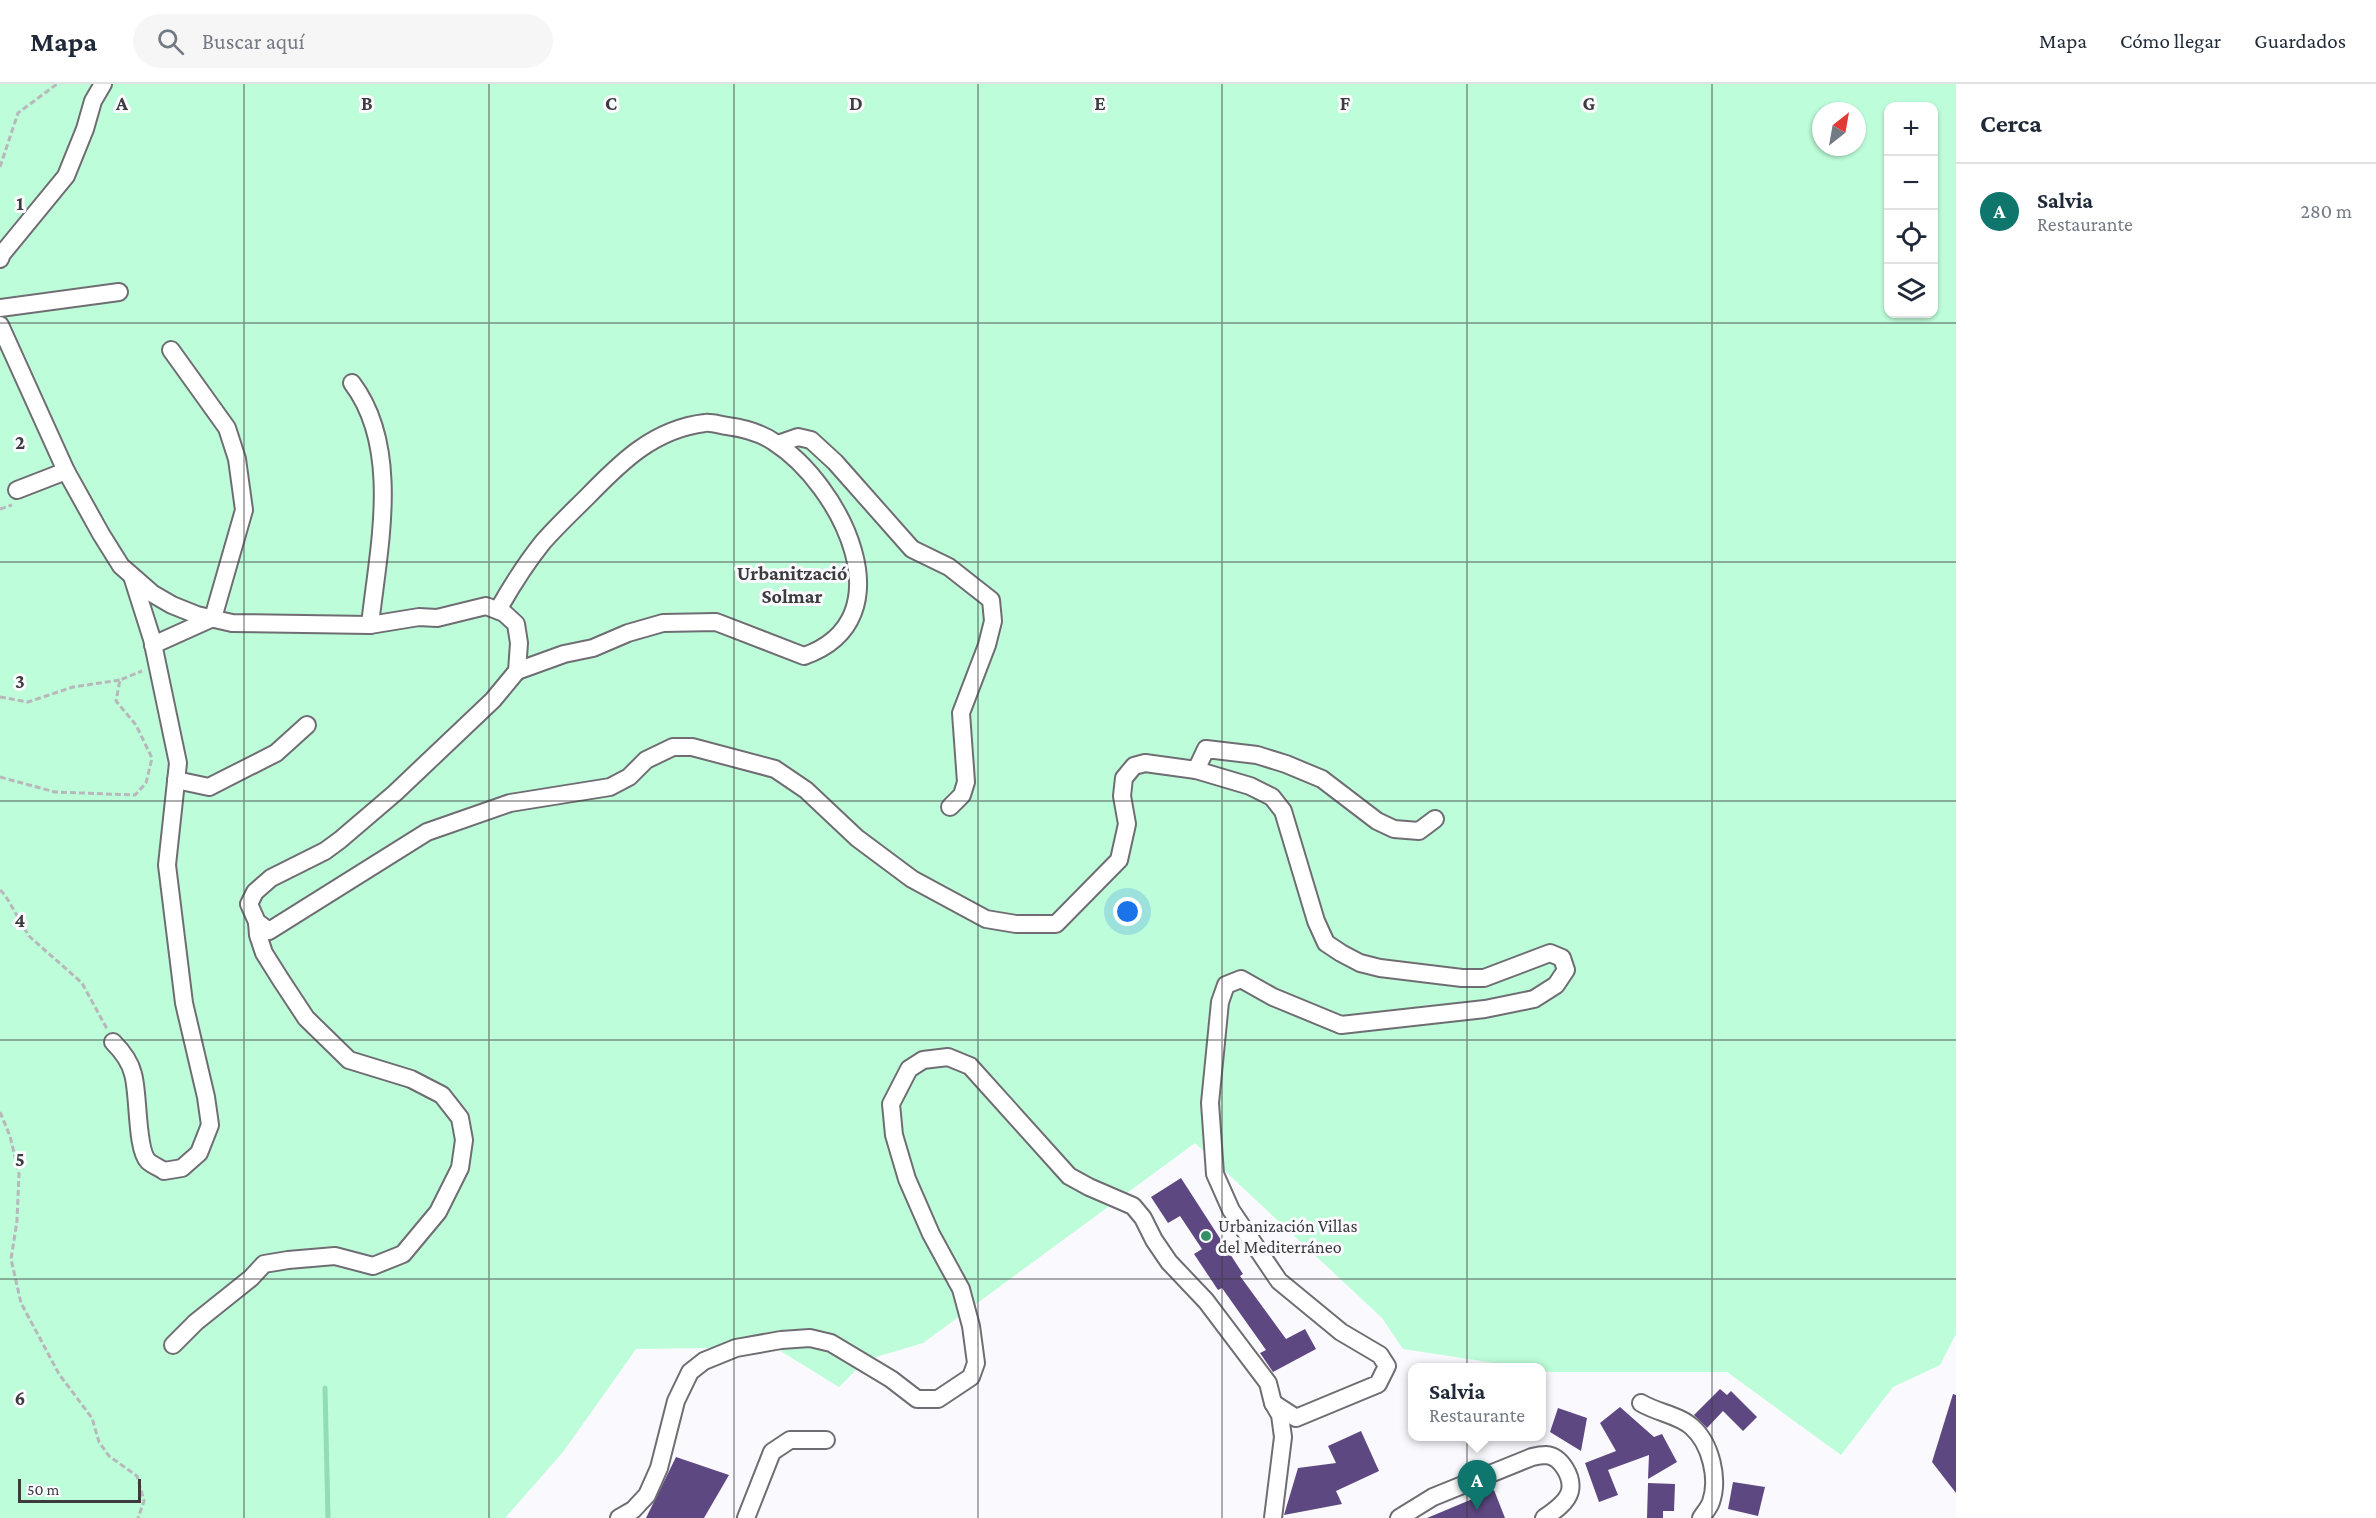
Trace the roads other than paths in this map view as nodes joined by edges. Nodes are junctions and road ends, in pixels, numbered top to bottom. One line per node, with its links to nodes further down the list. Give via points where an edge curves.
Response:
1 (103, 84): 2 (street, via 66,176)
2 (0, 258)
3 (119, 292): 4 (street)
4 (0, 308)
5 (0, 325): 9 (street)
6 (171, 350): 13 (street, via 227,428 237,459 244,510)
7 (352, 383): 14 (street, via 364,399 379,448 384,500)
8 (778, 444): 12 (street, via 739,428 706,422 662,435 626,458 543,542); 16 (street, via 822,488 855,552 859,585 851,615 841,633 823,650 804,656 716,622 663,623); 20 (street, via 798,437 811,440 842,469 912,549 949,567 991,600 993,621 987,645 961,713 966,782 962,795)
9 (66, 471): 10 (street); 11 (street, via 111,550)
10 (17, 490)
11 (131, 576): 13 (street, via 172,605); 15 (street)
12 (498, 610): 14 (street, via 486,606 437,618); 16 (street, via 516,624)
13 (213, 618): 14 (street, via 232,622); 15 (street)
14 (370, 625)
15 (153, 645): 19 (street, via 178,763)
16 (517, 671): 22 (street, via 485,708 340,840 325,852 271,878 255,892 249,904)
17 (307, 725): 19 (street, via 276,753 209,787)
18 (1196, 770): 21 (street, via 1206,749 1257,756 1322,779 1377,821 1394,829 1419,831); 22 (street, via 1145,763 1134,766 1124,777 1122,796 1127,824 1119,860 1056,924 986,919 912,879 857,838 806,790 775,770 692,747 673,747 646,760 610,787 510,803 428,832 269,931); 25 (street, via 1250,786 1272,797 1283,811 1316,921 1326,943 1341,953 1380,968 1484,978 1550,952 1562,958 1566,970 1557,985 1534,999 1485,1009 1341,1025 1241,979 1226,985 1220,1002 1210,1103 1215,1174 1232,1210 1279,1281 1341,1332 1380,1355 1387,1366 1378,1384 1296,1418)
19 (176, 780): 23 (street, via 167,865 184,1004 210,1125 199,1153 182,1167 164,1171 147,1161 140,1145 133,1073 125,1055)
20 (950, 807)
21 (1435, 819)
22 (257, 922): 24 (street, via 264,953 287,990 306,1018 349,1060 411,1079 442,1095 460,1119 464,1140 460,1168 438,1212 403,1254 373,1266 335,1256 264,1264)
23 (113, 1042)
24 (173, 1345)
25 (1273, 1403): 28 (street, via 1268,1383 1206,1300 1169,1262 1133,1206 1070,1176 970,1066 948,1057 923,1060 909,1069 891,1104 894,1135 907,1179 961,1289 976,1364 972,1377 938,1399 917,1399 831,1343 810,1338 736,1348 715,1356 690,1372 676,1401 659,1468 647,1495); 30 (street, via 1280,1415 1283,1437)
26 (1641, 1403): 33 (street, via 1677,1417 1693,1428 1704,1445 1715,1482 1710,1504)
27 (826, 1440): 29 (street, via 790,1440 772,1452)
28 (619, 1518)
29 (746, 1518)
30 (1274, 1518)
31 (1399, 1518): 32 (street, via 1433,1497 1532,1456 1548,1455 1560,1462 1568,1475 1570,1492 1556,1511)
32 (1544, 1518)
33 (1701, 1518)

